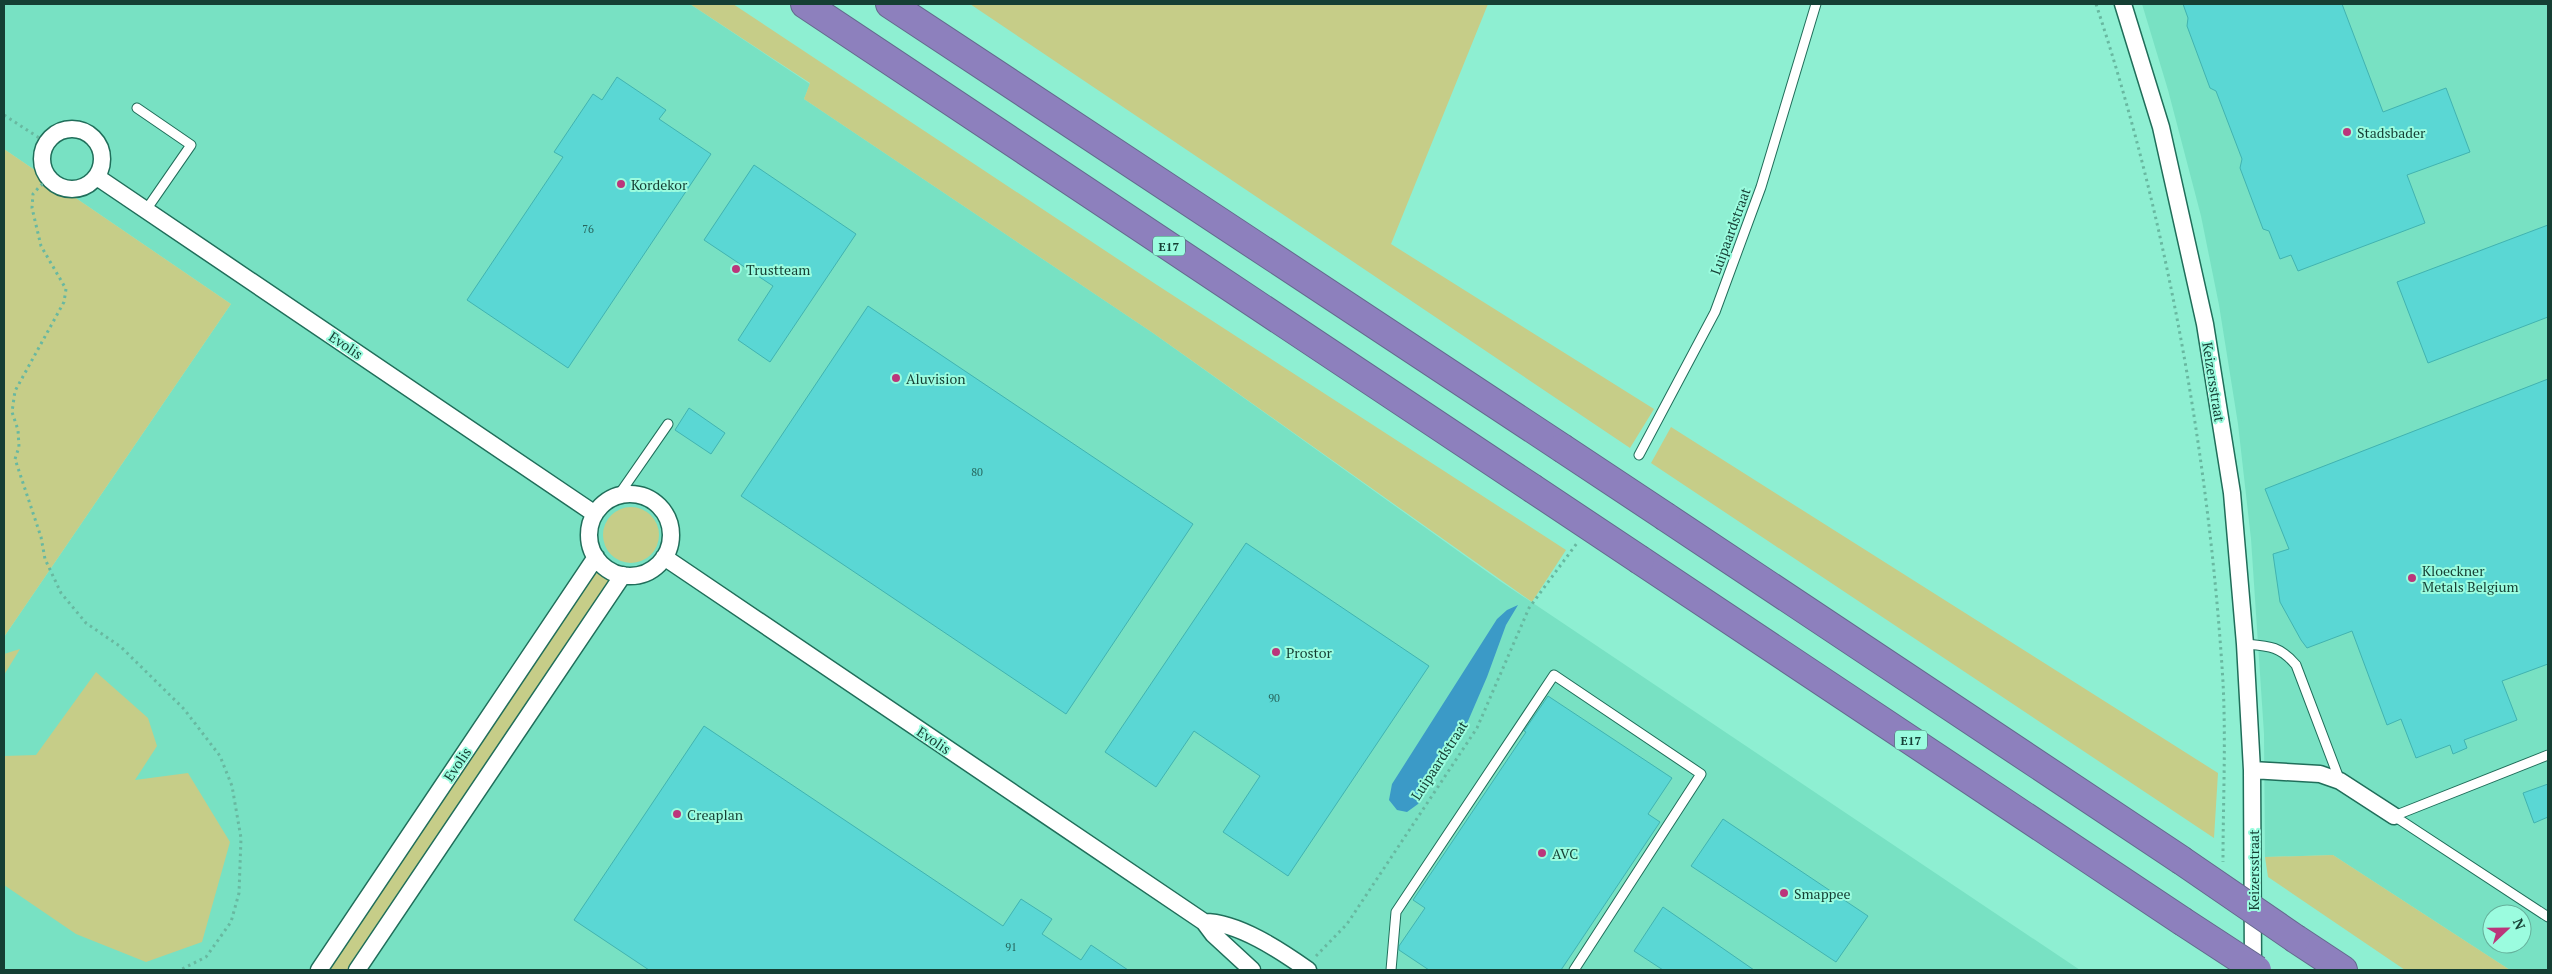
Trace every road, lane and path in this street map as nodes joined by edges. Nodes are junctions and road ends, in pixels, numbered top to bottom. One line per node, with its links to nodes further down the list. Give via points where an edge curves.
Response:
1 (805, 4): 36 (highway, E17, bridge)
2 (890, 4): 37 (highway, bridge, via 1666,516)
3 (1816, 4): 13 (lane, Luipaardstraat, via 1761,187 1715,312)
4 (2096, 4): 25 (path, via 2114,58 2145,179 2182,345 2194,420 2207,513 2223,685)
5 (2123, 4): 20 (street, Keizersstraat, via 2162,127 2205,324 2232,493)
6 (137, 108): 11 (lane, via 191,145)
7 (4, 115): 8 (path)
8 (47, 143): 9 (street, via 62,131 89,135 101,149); 10 (street, via 43,166)
9 (97, 177): 10 (street, via 78,189 66,189); 11 (street, Evolis)
10 (56, 184): 29 (path, via 41,184 33,194 32,208 41,246 66,289 64,302 15,391 12,412 19,448 15,459 45,558 60,593 86,622 121,647 184,710 220,756 232,786 241,838 237,900 230,922 212,950 199,962)
11 (146, 210): 15 (street, Evolis)
12 (668, 424): 14 (lane)
13 (1639, 455)
14 (618, 496): 15 (street, via 607,500); 18 (street, via 628,494 649,498 664,513 671,533)
15 (595, 514): 17 (street, via 589,530 589,542)
16 (1572, 550): 28 (path, Luipaardstraat, via 1529,608 1477,728 1347,924)
17 (596, 557): 19 (street, via 608,570); 30 (street, Evolis)
18 (664, 558): 19 (street, via 643,574); 27 (street, Evolis)
19 (623, 575): 31 (street)
20 (2245, 644): 22 (street, Keizersstraat); 23 (lane, via 2285,652 2296,665)
21 (2548, 755): 24 (lane)
22 (2252, 770): 23 (street, via 2320,774); 35 (street, Keizersstraat)
23 (2340, 781): 24 (street)
24 (2394, 816): 26 (lane)
25 (2223, 866)
26 (2548, 917)
27 (1204, 922): 28 (street, Evolis, via 1219,922 1274,948); 32 (street, Evolis)
28 (1307, 969)
29 (180, 970)
30 (319, 970)
31 (357, 970)
32 (1252, 970)
33 (1391, 970): 34 (lane, via 1396,912 1554,675 1701,774)
34 (1574, 970)
35 (2252, 970)
36 (2257, 970)
37 (2343, 970)

